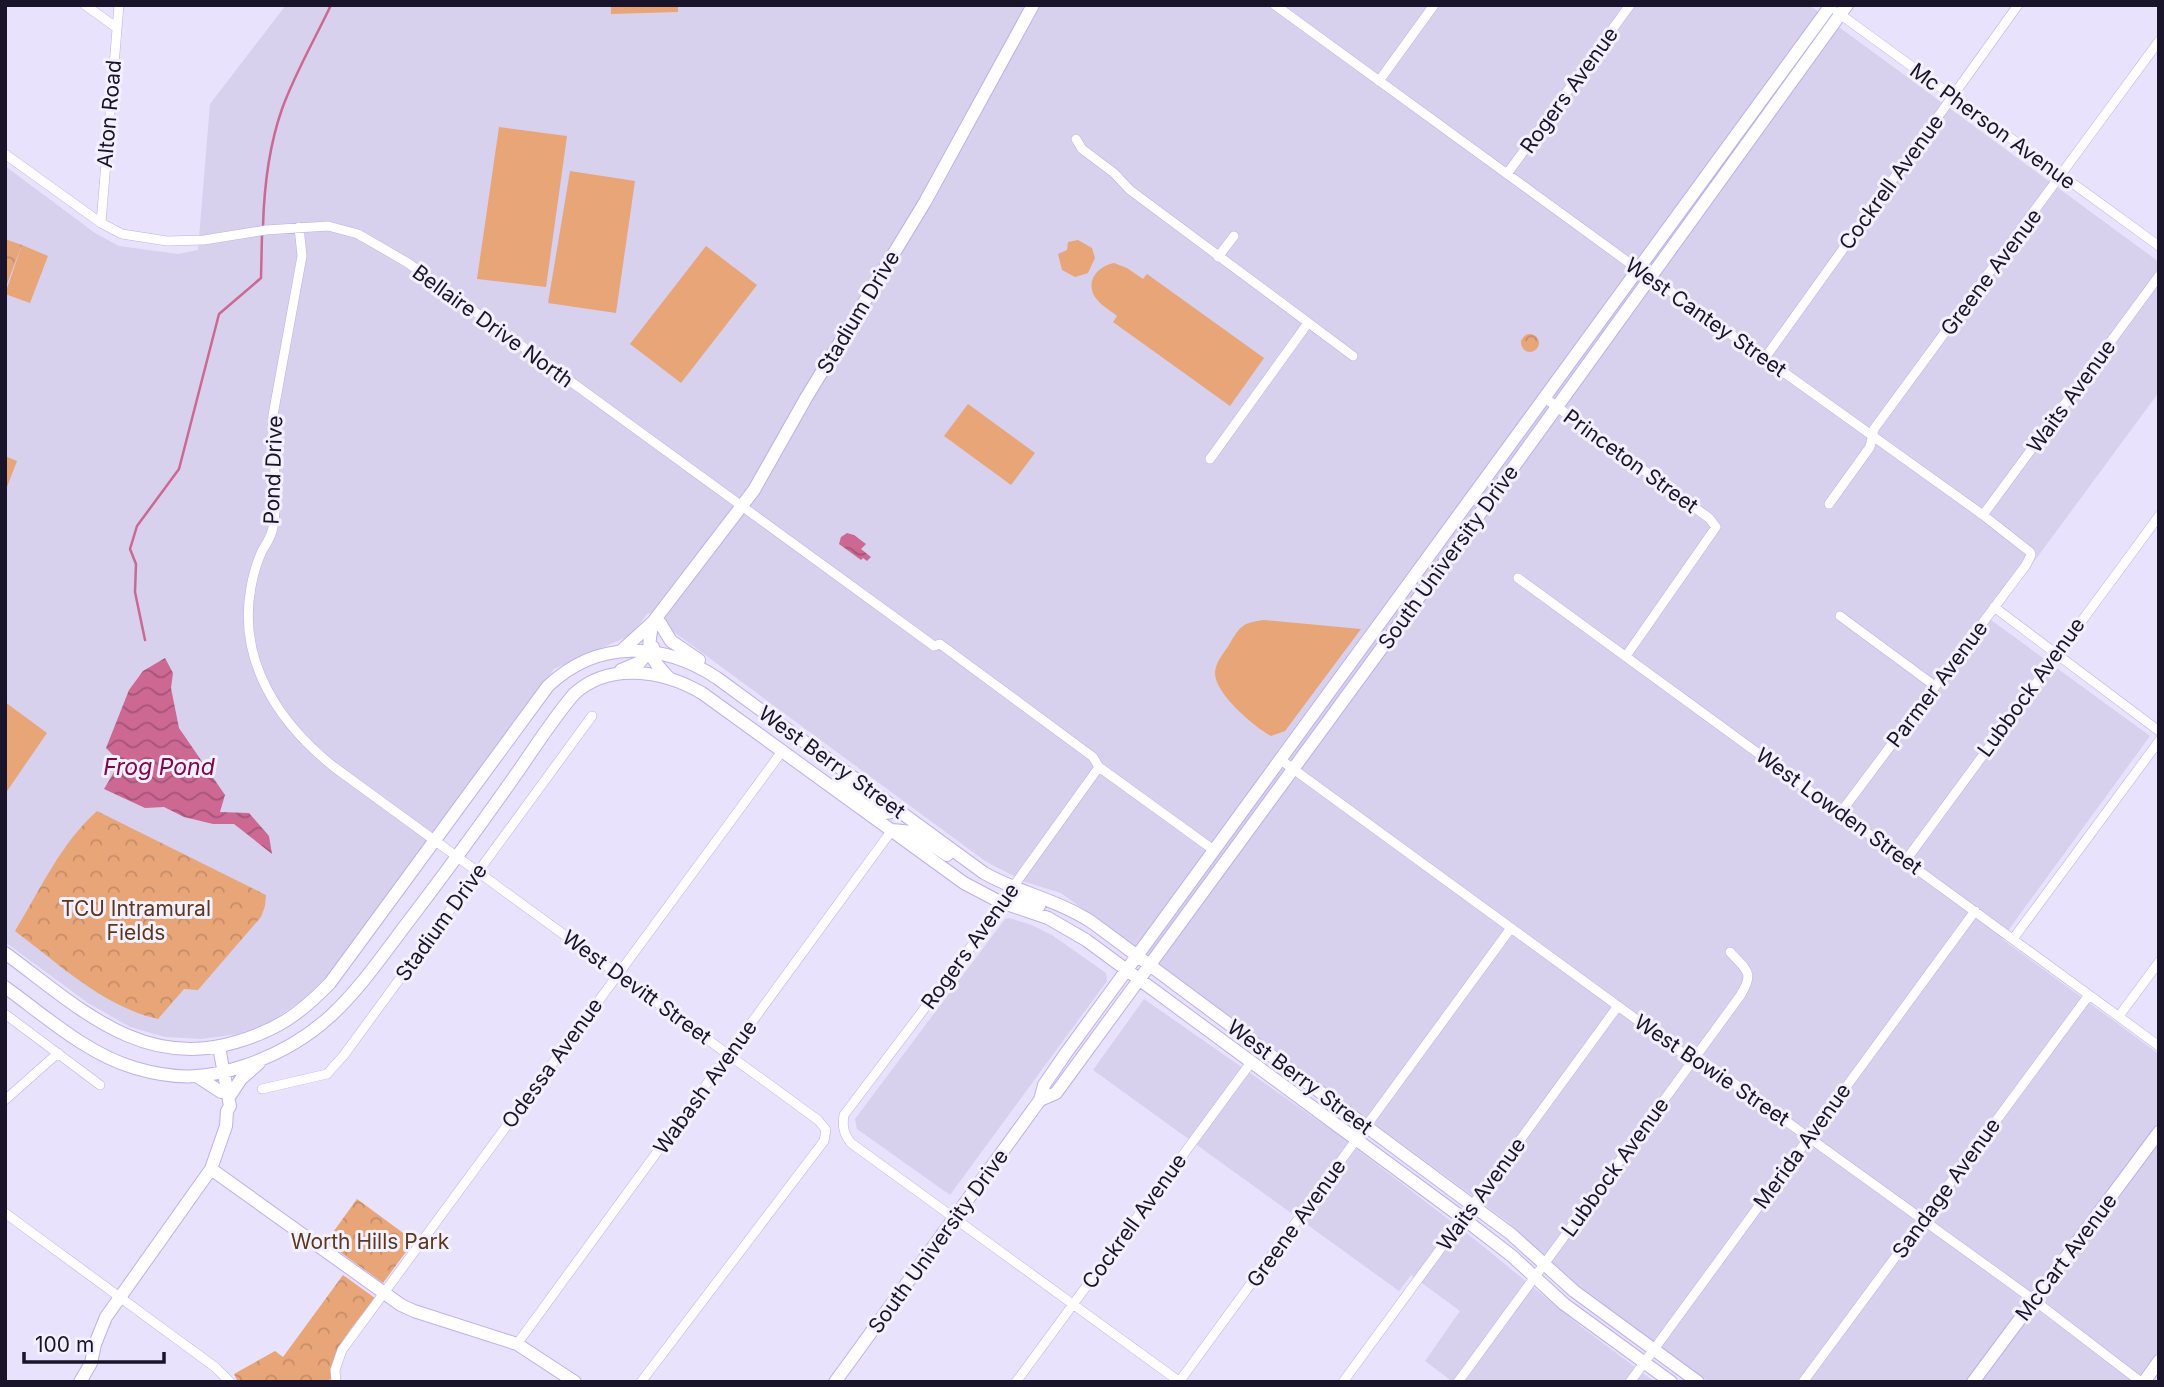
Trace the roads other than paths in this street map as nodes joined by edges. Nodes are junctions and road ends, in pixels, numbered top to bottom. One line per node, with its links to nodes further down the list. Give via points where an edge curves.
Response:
1 (85, 5): 9 (street)
2 (119, 5): 9 (street, Alton Road)
3 (1033, 5): 32 (main road, Stadium Drive, via 925,202)
4 (1275, 5): 11 (street, West Cantey Street)
5 (1434, 5): 11 (street)
6 (1630, 5): 15 (street, Rogers Avenue)
7 (2018, 5): 12 (street, Cockrell Avenue)
8 (1835, 7): 12 (street, Mc Pherson Avenue); 22 (main road, South University Drive)
9 (117, 28): 17 (street, Alton Road)
10 (2159, 41): 16 (street, Greene Avenue)
11 (1379, 81): 15 (street, West Cantey Street)
12 (1953, 96): 16 (street, Mc Pherson Avenue); 26 (street, Cockrell Avenue)
13 (1076, 138): 21 (street, via 1082,149 1127,188)
14 (5, 153): 17 (street, Bellaire Drive North)
15 (1507, 174): 22 (street, West Cantey Street)
16 (2062, 176): 20 (street, Mc Pherson Avenue); 29 (street, Greene Avenue, via 1874,429)
17 (101, 223): 18 (street, Bellaire Drive North, via 122,234 167,241)
18 (299, 227): 32 (street, Bellaire Drive North, via 343,229 408,263); 59 (street, Pond Drive, via 302,256 273,415 277,490 273,531 260,554 251,586 251,646 274,704 309,746)
19 (1234, 236): 21 (street)
20 (2159, 246)
21 (1218, 257): 24 (street)
22 (1644, 273): 26 (street, West Cantey Street); 27 (main road, South University Drive); 28 (main road, South University Drive)
23 (2159, 275): 33 (street, Waits Avenue)
24 (1308, 323): 25 (street); 30 (street)
25 (1353, 356)
26 (1765, 358): 29 (street, West Cantey Street)
27 (1545, 398): 28 (street, Princeton Street); 52 (main road, South University Drive)
28 (1557, 407): 43 (street, Princeton Street, via 1715,525 1716,530); 54 (main road, South University Drive)
29 (1873, 437): 31 (street, Greene Avenue); 33 (street, West Cantey Street)
30 (1210, 459)
31 (1829, 504)
32 (741, 506): 39 (main road, Stadium Drive, via 664,606); 53 (street, Bellaire Drive North, via 934,646 940,644 976,670 1093,757)
33 (1983, 516): 35 (street, West Cantey Street)
34 (2159, 516): 42 (street, Lubbock Avenue)
35 (2031, 555): 37 (street, Parmer Avenue)
36 (1518, 578): 43 (street, West Lowden Street)
37 (1994, 607): 42 (street); 46 (street, Parmer Avenue)
38 (1840, 616): 46 (street)
39 (656, 623): 40 (main road, Stadium Drive); 41 (main road, via 648,644); 47 (main road, via 671,641)
40 (621, 651): 41 (main road, West Berry Street); 59 (main road, West Berry Street, via 583,662 548,686)
41 (651, 652): 44 (main road, via 636,665); 45 (main road); 47 (main road, West Berry Street, via 686,660)
42 (2056, 653): 49 (street); 62 (street, Lubbock Avenue)
43 (1626, 656): 57 (street, West Lowden Street)
44 (611, 674): 45 (main road, West Berry Street); 61 (main road, West Berry Street, via 587,684 567,703)
45 (670, 678): 51 (main road, West Berry Street, via 702,693)
46 (1935, 687): 57 (street, Parmer Avenue)
47 (734, 690): 56 (main road, West Berry Street)
48 (592, 716): 64 (street, Stadium Drive)
49 (2159, 731)
50 (2159, 741): 70 (street)
51 (783, 750): 55 (main road, West Berry Street); 76 (street, Odessa Avenue)
52 (1281, 760): 54 (street, West Bowie Street); 60 (main road, South University Drive)
53 (1099, 767): 60 (street); 65 (street, Rogers Avenue)
54 (1293, 768): 69 (street, West Bowie Street); 73 (main road, South University Drive)
55 (829, 784): 56 (main road, via 844,785 884,813); 58 (main road, West Berry Street)
56 (899, 811): 63 (main road, West Berry Street)
57 (1841, 812): 62 (street, West Lowden Street)
58 (892, 831): 63 (main road, via 912,832 954,860); 66 (main road, West Berry Street, via 964,883); 86 (street, Wabash Avenue)
59 (435, 839): 61 (street, West Devitt Street); 84 (main road, West Berry Street, via 318,996 277,1027)
60 (1215, 851): 73 (main road, South University Drive)
61 (459, 856): 64 (street, West Devitt Street); 88 (main road, West Berry Street, via 341,1006 304,1039)
62 (1906, 860): 67 (street, West Lowden Street)
63 (973, 865): 65 (main road, West Berry Street)
64 (478, 871): 76 (street, West Devitt Street); 94 (street, Stadium Drive, via 327,1074)
65 (1013, 887): 66 (street, Rogers Avenue); 68 (main road, West Berry Street)
66 (1004, 903): 68 (main road, via 1017,897); 75 (main road, West Berry Street, via 1057,923); 105 (street, Rogers Avenue, via 844,1115 845,1136 851,1143)
67 (1975, 911): 70 (street, West Lowden Street); 100 (street, Merida Avenue)
68 (1077, 914): 73 (main road, West Berry Street)
69 (1511, 928): 80 (street, West Bowie Street); 98 (street, Greene Avenue)
70 (2013, 939): 79 (street, West Lowden Street)
71 (1730, 952): 87 (street, Lubbock Avenue, via 1748,972 1749,982)
72 (5, 953): 84 (main road, West Berry Street, via 122,1034 171,1049)
73 (1143, 961): 75 (main road, South University Drive); 77 (main road, South University Drive); 92 (main road, West Berry Street)
74 (2159, 962): 82 (street)
75 (1127, 970): 77 (main road, West Berry Street); 97 (main road, South University Drive, via 1044,1085)
76 (618, 974): 86 (street, West Devitt Street); 110 (street, Odessa Avenue)
77 (1139, 979): 89 (main road, West Berry Street); 97 (main road, South University Drive, via 1056,1093)
78 (5, 986): 91 (main road, West Berry Street, via 115,1061 157,1074)
79 (2089, 995): 82 (street, West Lowden Street); 107 (street, Sandage Avenue)
80 (1618, 1006): 87 (street, West Bowie Street, via 1681,1052); 103 (street, Waits Avenue)
81 (5, 1014): 85 (street)
82 (2119, 1016): 83 (street, West Lowden Street)
83 (2159, 1046)
84 (216, 1048): 90 (main road)
85 (58, 1053): 93 (street); 96 (street)
86 (729, 1055): 114 (street, Wabash Avenue); 122 (street, West Devitt Street, via 818,1120 826,1130 824,1141)
87 (1696, 1056): 100 (street, West Bowie Street); 108 (street, Lubbock Avenue)
88 (263, 1060): 90 (main road, West Berry Street); 95 (main road)
89 (1252, 1061): 92 (main road); 101 (main road, West Berry Street); 113 (street, Cockrell Avenue)
90 (221, 1074): 91 (main road, West Berry Street); 95 (main road)
91 (198, 1077): 95 (main road)
92 (1303, 1079): 98 (main road, West Berry Street)
93 (100, 1085)
94 (262, 1089)
95 (225, 1094): 102 (main road, via 226,1126)
96 (5, 1100)
97 (1040, 1100): 105 (main road, South University Drive)
98 (1366, 1126): 101 (street, Greene Avenue); 103 (main road, West Berry Street)
99 (2159, 1132): 112 (main road, McCart Avenue)
100 (1809, 1137): 107 (street, West Bowie Street); 115 (street, Merida Avenue)
101 (1357, 1140): 106 (main road, West Berry Street); 125 (street, Greene Avenue)
102 (211, 1169): 110 (main road); 111 (main road)
103 (1473, 1206): 106 (street, Waits Avenue); 108 (main road, West Berry Street)
104 (5, 1213): 111 (street)
105 (956, 1218): 113 (street); 123 (main road, South University Drive)
106 (1464, 1219): 109 (main road, West Berry Street); 126 (street, Waits Avenue)
107 (1922, 1221): 112 (street, West Bowie Street); 131 (street, Sandage Avenue)
108 (1543, 1265): 109 (street, Lubbock Avenue); 115 (main road, West Berry Street)
109 (1533, 1277): 117 (main road, West Berry Street); 127 (street, Lubbock Avenue)
110 (383, 1293): 114 (main road, via 414,1311); 120 (street, Odessa Avenue, via 342,1350)
111 (119, 1298): 118 (main road, via 106,1317); 119 (street)
112 (2034, 1300): 132 (main road, McCart Avenue); 133 (street, West Bowie Street)
113 (1073, 1304): 124 (street, Cockrell Avenue); 125 (street)
114 (517, 1344): 121 (main road)
115 (1654, 1349): 117 (street, Merida Avenue); 130 (main road, West Berry Street)
116 (2159, 1361): 133 (main road)
117 (1644, 1362): 128 (street, Merida Avenue); 129 (main road, West Berry Street)
118 (80, 1382)
119 (230, 1382)
120 (336, 1382)
121 (575, 1382)
122 (641, 1382)
123 (835, 1382)
124 (1016, 1382)
125 (1179, 1382)
126 (1343, 1382)
127 (1458, 1382)
128 (1630, 1382)
129 (1671, 1382)
130 (1698, 1382)
131 (1803, 1382)
132 (1973, 1382)
133 (2142, 1382)

